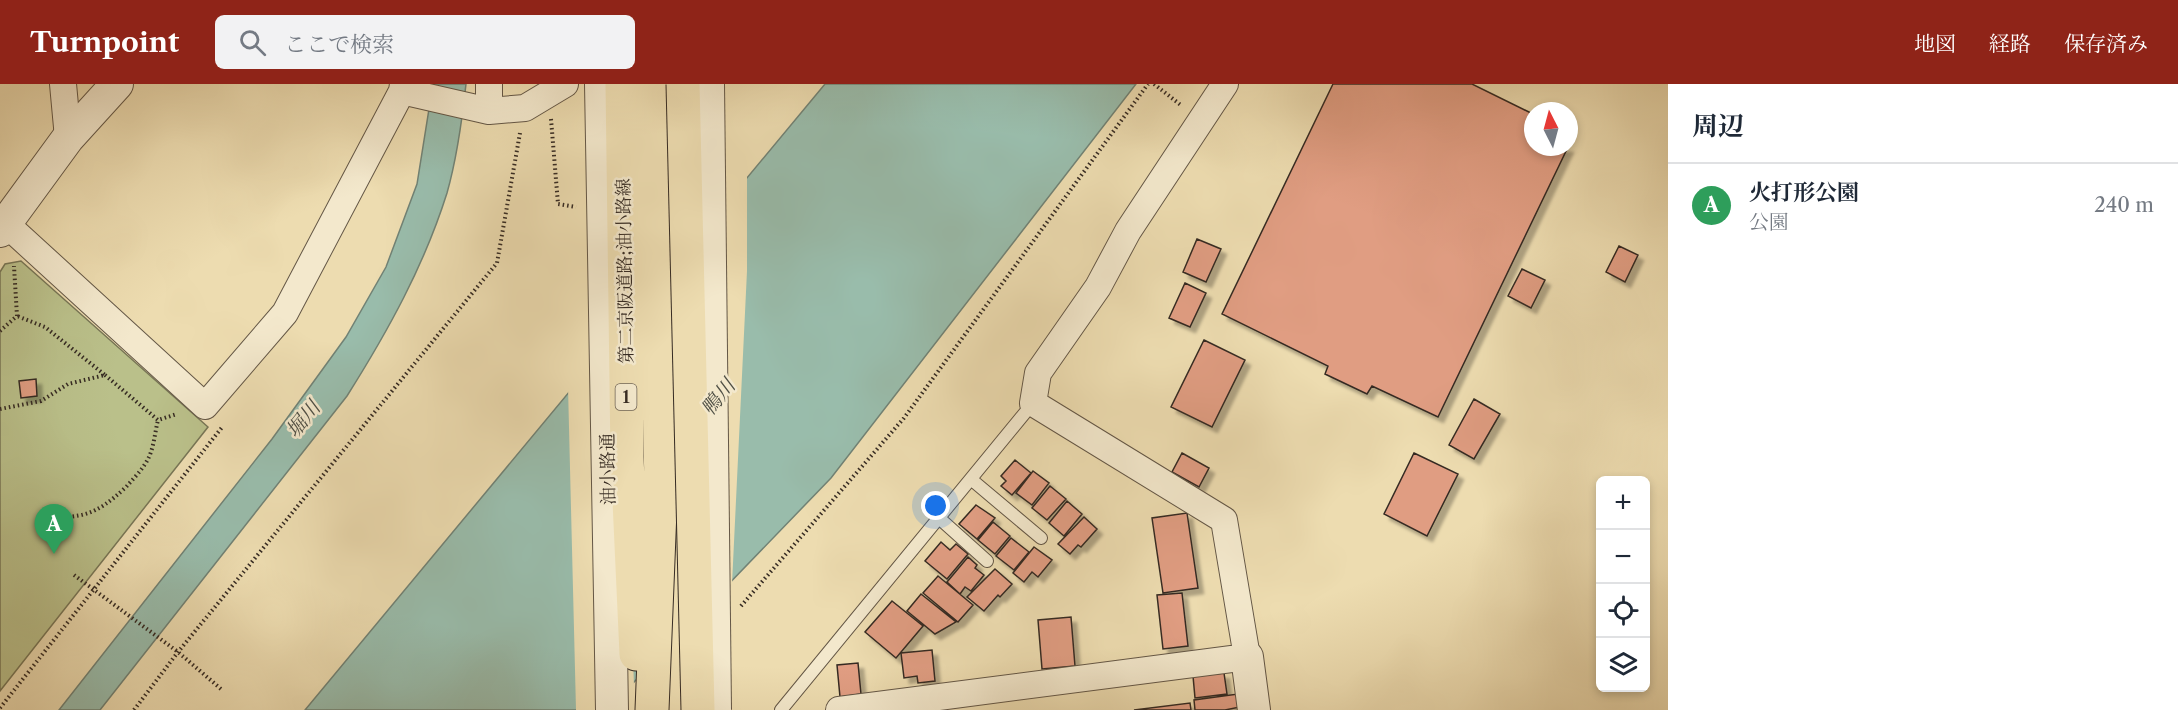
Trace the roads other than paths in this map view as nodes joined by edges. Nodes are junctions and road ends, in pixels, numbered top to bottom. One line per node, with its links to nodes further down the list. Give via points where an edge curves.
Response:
1 (63, 84): 13 (street)
2 (117, 84): 13 (street)
3 (489, 84): 12 (street)
4 (601, 84): 22 (street, 油小路通)
5 (622, 84): 23 (highway, 第二京阪道路;油小路線 / 1, via 627,457)
6 (652, 84): 24 (highway, via 661,485)
7 (683, 84): 25 (highway, bridge)
8 (708, 84): 26 (street, bridge)
9 (1225, 84): 15 (street, via 1128,231 1098,287 1038,374)
10 (403, 88): 12 (street); 14 (street, via 285,313 205,406)
11 (557, 88): 12 (street, via 525,108)
12 (489, 111)
13 (68, 138): 14 (street)
14 (2, 225)
15 (1033, 403): 16 (lane); 20 (street, via 1224,520)
16 (972, 480): 17 (lane); 18 (lane)
17 (939, 519): 19 (lane); 27 (lane)
18 (1041, 538)
19 (987, 561)
20 (1246, 657): 21 (street); 29 (street)
21 (1009, 699): 28 (street)
22 (612, 710)
23 (638, 710)
24 (652, 710)
25 (698, 710)
26 (715, 710)
27 (781, 710)
28 (839, 710)
29 (1254, 710)

